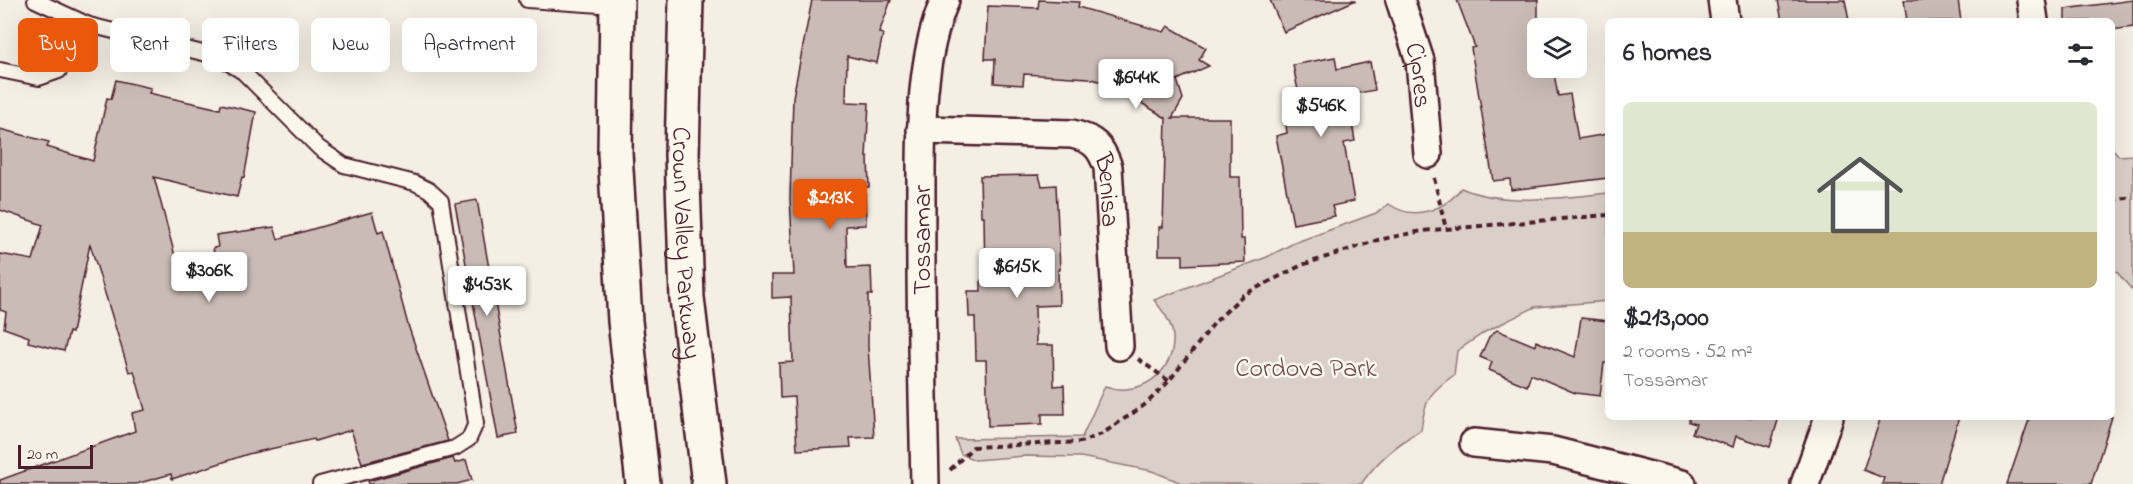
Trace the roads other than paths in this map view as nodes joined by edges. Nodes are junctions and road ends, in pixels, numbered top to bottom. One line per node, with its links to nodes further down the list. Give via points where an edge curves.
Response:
1 (35, 0): 9 (lane)
2 (527, 0): 8 (lane)
3 (686, 0): 23 (main road, Crown Valley Parkway, via 682,154 687,297)
4 (945, 0): 15 (street, Tossamar, via 933,28)
5 (1400, 0): 16 (street, Cipres, via 1420,61)
6 (1722, 0): 10 (street)
7 (2031, 0): 11 (street)
8 (616, 3): 22 (main road, via 615,164 625,321)
9 (74, 18)
10 (1725, 18)
11 (2034, 18)
12 (98, 27): 21 (lane, via 219,57 243,72 319,148 344,165 415,183 441,201 476,423 469,439 455,448)
13 (0, 70): 14 (lane, via 39,78)
14 (56, 72)
15 (921, 130): 17 (street, Benisa, via 1072,134 1088,138 1102,149 1108,167); 20 (street, Tossamar, via 920,288)
16 (1428, 154)
17 (1119, 346)
18 (1828, 420): 25 (street)
19 (1474, 443): 24 (street, via 1553,451)
20 (934, 480)
21 (320, 484)
22 (643, 484)
23 (709, 484)
24 (1682, 484)
25 (1805, 484)

